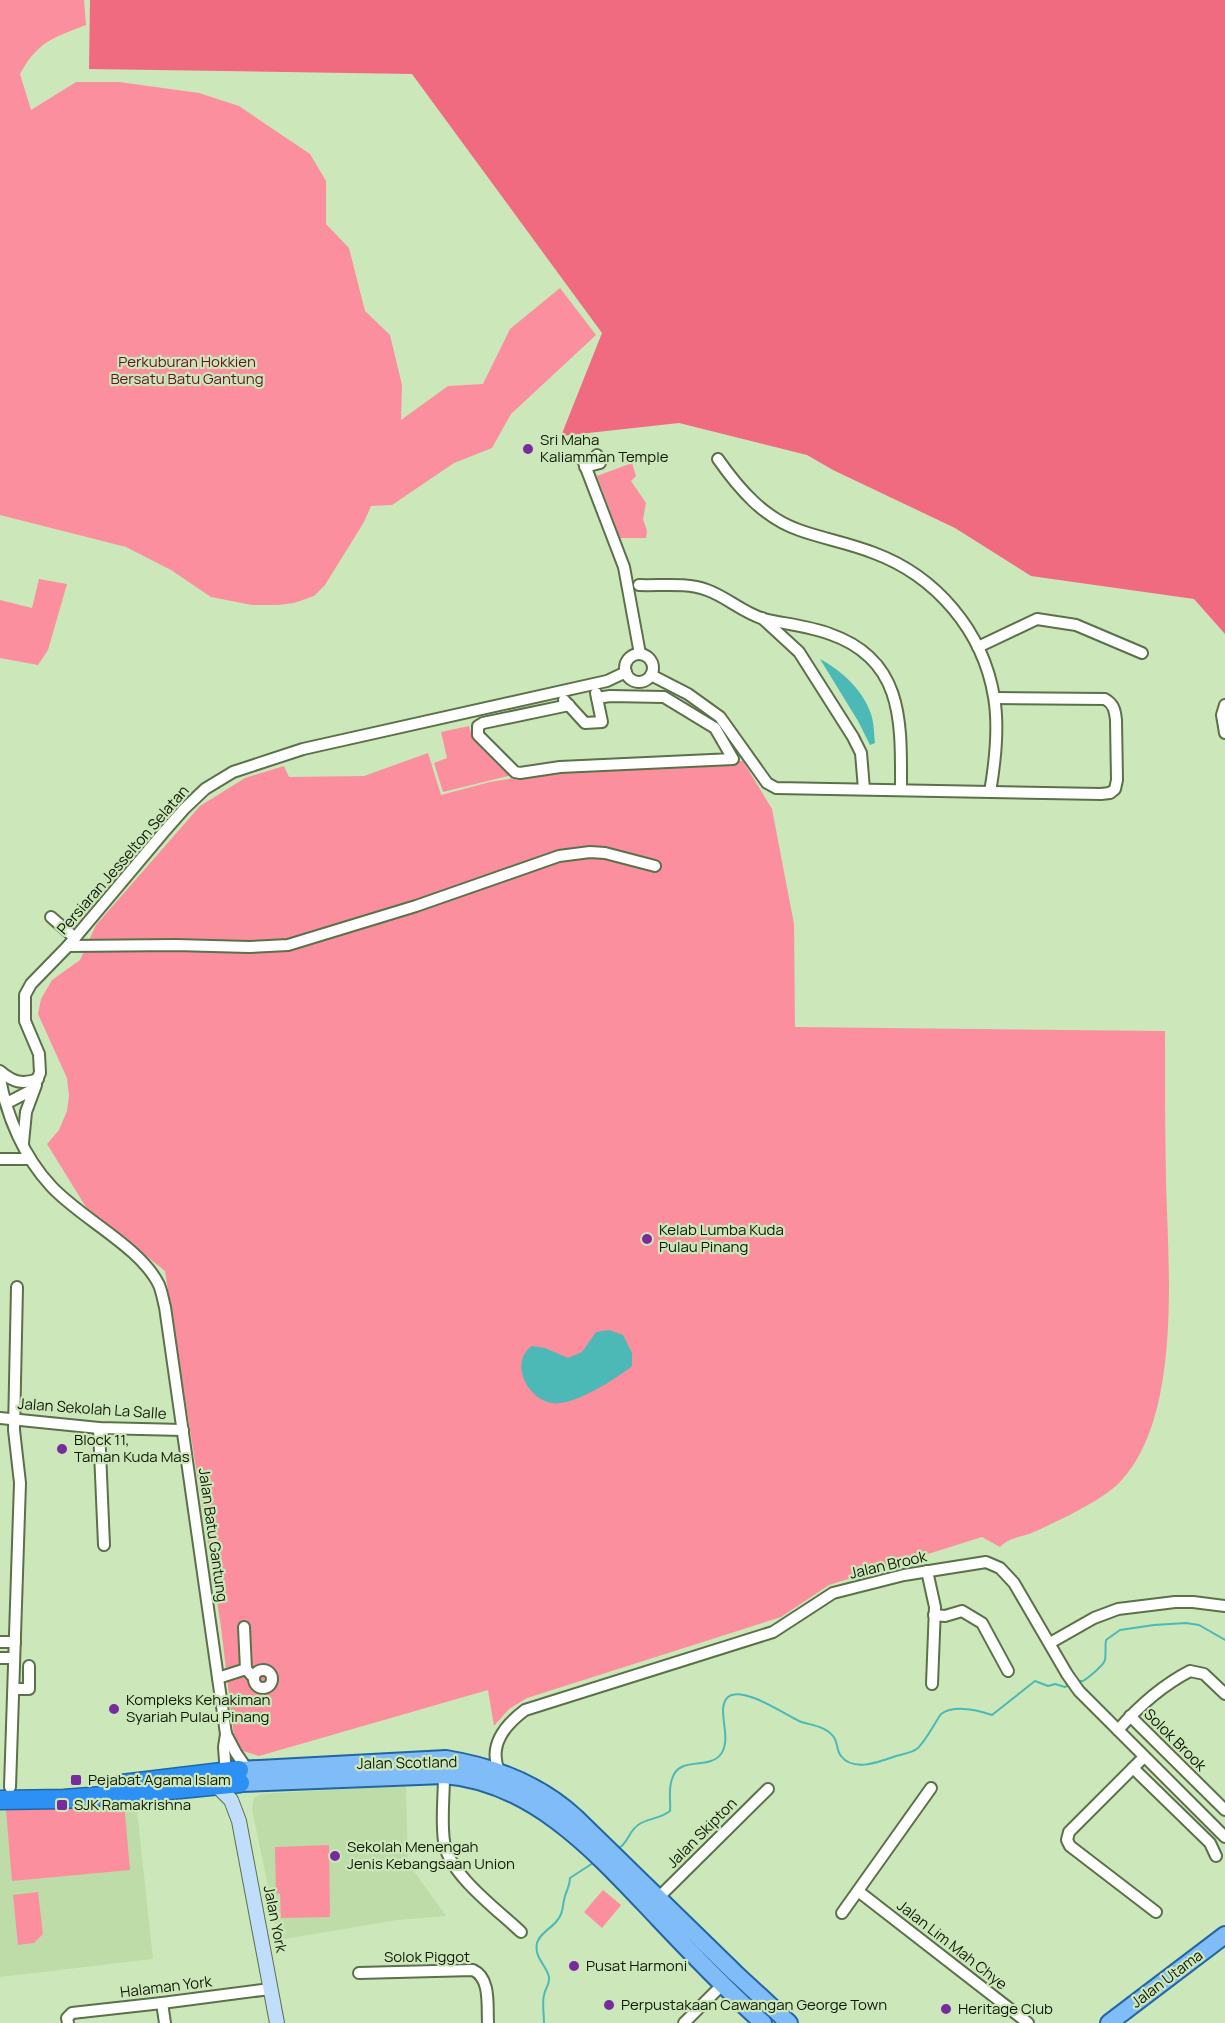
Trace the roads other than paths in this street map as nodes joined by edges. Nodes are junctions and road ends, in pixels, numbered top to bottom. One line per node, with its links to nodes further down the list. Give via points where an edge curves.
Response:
1 (597, 455): 7 (street, via 600,463 584,463 624,567)
2 (718, 459): 5 (street, via 733,480 771,517 875,553 925,581 966,624)
3 (639, 585): 4 (street, via 706,590)
4 (762, 618): 17 (street, via 799,652 853,737 861,753); 18 (street, via 830,633 861,650 880,669 898,709)
5 (978, 647): 6 (street, via 1037,619 1076,625); 13 (street)
6 (1142, 653)
7 (640, 654): 8 (street, via 629,659); 9 (street, via 652,661)
8 (626, 672): 9 (street, via 636,681); 10 (street, Persiaran Jesselton Selatan)
9 (651, 675): 17 (street, via 688,694 720,717 770,786)
10 (595, 684): 11 (street, Persiaran Jesselton Selatan); 12 (street)
11 (558, 692): 14 (street); 22 (street, Persiaran Jesselton Selatan, via 303,748 233,772 205,789 185,808)
12 (597, 698): 14 (street, via 602,722 585,723); 14 (street, via 664,697 715,728 733,759 560,767 520,773 478,735 478,726 483,723)
13 (994, 698): 19 (street, via 995,763); 19 (street, via 1105,699 1116,711 1117,780 1115,789 1106,794)
14 (569, 705)
15 (1225, 705): 16 (street)
16 (1225, 733)
17 (864, 789): 18 (street)
18 (901, 790): 19 (street)
19 (990, 792)
20 (655, 866): 22 (street, via 605,853 559,856 288,945)
21 (51, 917): 22 (street)
22 (72, 942): 25 (street, Persiaran Jesselton Selatan, via 25,995 25,1021 39,1054)
23 (0, 1071): 25 (street, via 18,1083)
24 (0, 1078): 26 (street, Jalan Batu Gantung)
25 (37, 1082): 26 (street, via 27,1094); 27 (street, via 26,1112)
26 (7, 1103): 27 (street, Jalan Batu Gantung)
27 (23, 1144): 29 (street, Jalan Batu Gantung)
28 (0, 1159): 29 (street)
29 (30, 1159): 34 (street, Jalan Batu Gantung, via 52,1188 147,1265 160,1286)
30 (17, 1287): 32 (street)
31 (0, 1418): 32 (street, Jalan Sekolah La Salle)
32 (14, 1419): 33 (street, Jalan Sekolah La Salle); 41 (street, via 20,1483)
33 (99, 1428): 34 (street, Jalan Sekolah La Salle); 35 (street)
34 (183, 1431): 48 (street, Jalan Batu Gantung)
35 (104, 1545)
36 (927, 1571): 38 (street); 42 (street, Jalan Brook, via 986,1562 1000,1568 1014,1583); 58 (street, Jalan Brook, via 833,1593 773,1632 525,1710 500,1734 495,1755)
37 (1225, 1606): 42 (street, via 1175,1602 1118,1609)
38 (934, 1614): 47 (street, via 945,1616 962,1611 979,1620); 50 (street)
39 (244, 1627): 46 (street)
40 (0, 1642): 41 (street)
41 (15, 1642): 44 (street)
42 (1050, 1642): 54 (street, Jalan Brook, via 1079,1691)
43 (0, 1658): 44 (street)
44 (14, 1658): 51 (street)
45 (29, 1666): 51 (street, via 29,1689)
46 (246, 1669): 48 (street); 49 (street)
47 (1008, 1671)
48 (218, 1678): 55 (street, Jalan Batu Gantung)
49 (254, 1678)
50 (932, 1684)
51 (14, 1689): 63 (street)
52 (1225, 1694): 53 (street, Solok Brook, via 1204,1674 1190,1671)
53 (1130, 1716): 54 (street, Solok Brook); 64 (street, Solok Brook)
54 (1118, 1730): 56 (street, Jalan Brook)
55 (226, 1734): 60 (street, Jalan Batu Gantung, via 224,1747); 60 (street, Jalan Batu Gantung, via 236,1754)
56 (1144, 1757): 57 (street); 66 (street, Jalan Brook)
57 (1133, 1768): 67 (street, via 1210,1843); 71 (street, via 1069,1832 1067,1840)
58 (499, 1771): 60 (main road, Jalan Scotland, via 447,1759); 68 (main road, Jalan Scotland, via 533,1786 563,1806)
59 (444, 1775): 60 (main road, Jalan Scotland); 68 (main road, Jalan Scotland, via 474,1780 519,1796); 73 (street, via 444,1842 449,1857 463,1878)
60 (232, 1777): 63 (highway, Jalan Scotland); 65 (street, Jalan York, via 231,1800); 65 (street, Jalan York, via 242,1811)
61 (931, 1788): 69 (street)
62 (768, 1790): 70 (street, Jalan Skipton)
63 (3, 1791)
64 (1225, 1810)
65 (239, 1821): 77 (street, Jalan York)
66 (1225, 1837)
67 (1216, 1856)
68 (608, 1857): 70 (main road, Jalan Scotland); 76 (main road, Jalan Scotland)
69 (858, 1891): 72 (street); 86 (street, Jalan Lim Mah Chye)
70 (658, 1898): 85 (main road, Jalan Scotland)
71 (1156, 1912)
72 (842, 1913)
73 (521, 1932)
74 (1225, 1935): 87 (main road, Jalan Utama)
75 (359, 1973): 82 (street, Solok Piggot, via 473,1970 485,1984)
76 (722, 1985): 83 (street); 84 (main road, Jalan Scotland)
77 (270, 1989): 78 (street, Halaman York); 81 (street, Jalan York)
78 (162, 2003): 79 (street, Halaman York, via 72,2013); 80 (street)
79 (67, 2020)
80 (165, 2023)
81 (277, 2023)
82 (488, 2023)
83 (684, 2023)
84 (763, 2023)
85 (789, 2023)
86 (1028, 2023)
87 (1109, 2023)

